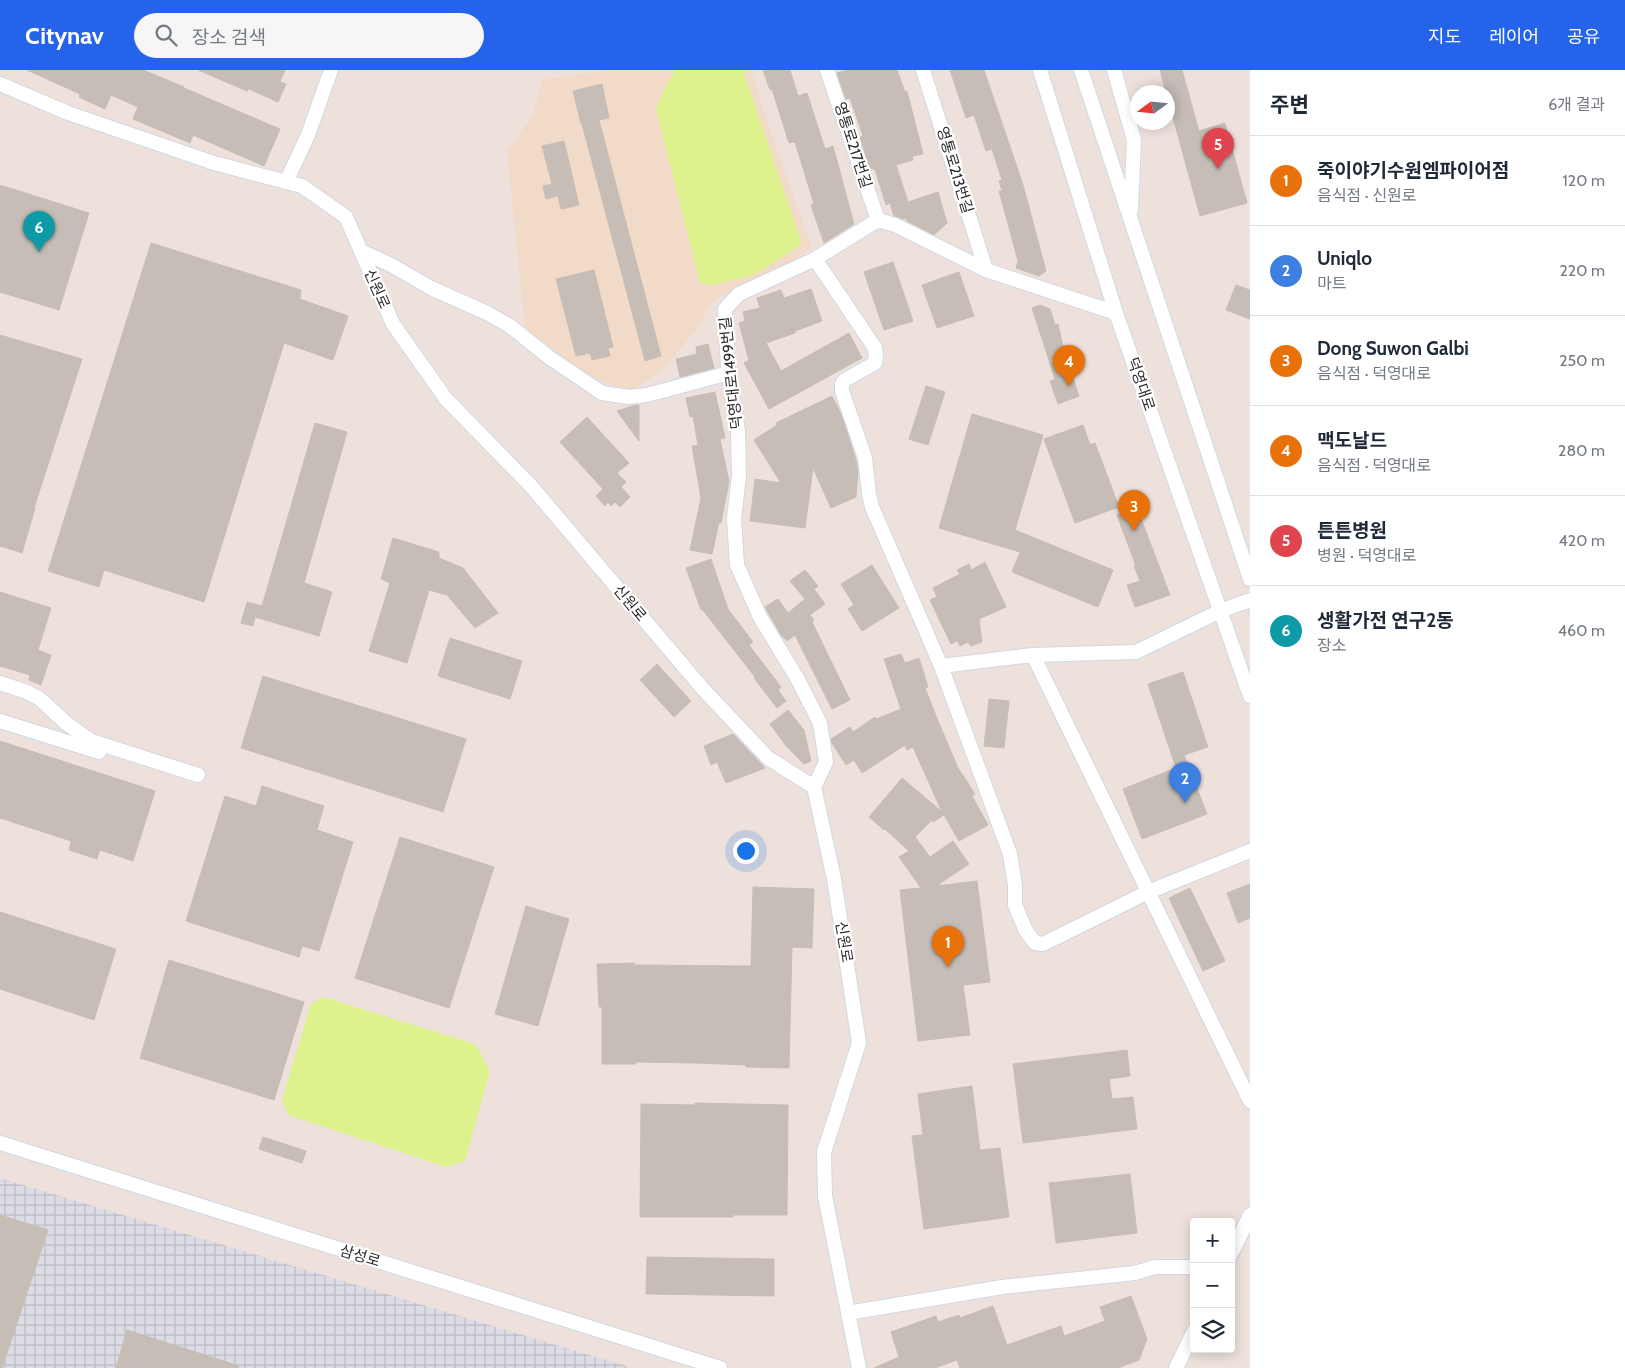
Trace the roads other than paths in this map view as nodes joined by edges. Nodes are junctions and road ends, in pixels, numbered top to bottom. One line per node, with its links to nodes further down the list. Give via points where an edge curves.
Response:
1 (331, 70): 8 (street, via 308,135)
2 (828, 70): 10 (street, 영통로217번길)
3 (923, 70): 13 (street, 영통로213번길)
4 (1040, 70): 14 (street, 덕영대로)
5 (1081, 70): 9 (street)
6 (1114, 70): 9 (street, via 1134,140)
7 (0, 84): 8 (street, 신원로, via 68,113 214,163)
8 (286, 182): 11 (street, 신원로, via 302,186 346,217)
9 (1130, 218): 16 (street)
10 (878, 220): 12 (street, 덕영대로1499번길); 13 (street, via 895,224)
11 (361, 251): 15 (street, via 510,326 602,393 629,397 647,395); 24 (street, 신원로, via 393,324 446,399 531,486 709,696 768,758)
12 (815, 259): 15 (street, 덕영대로1499번길, via 739,294 724,309); 20 (street, via 875,348 875,363 845,380 842,391 865,458 872,507)
13 (986, 270): 14 (street)
14 (1116, 312): 18 (street, 덕영대로)
15 (729, 374): 24 (street, 덕영대로1499번길, via 738,431 739,476 734,518 737,565 760,617 820,722 826,762)
16 (1250, 579)
17 (1250, 600): 18 (street)
18 (1220, 612): 19 (street, via 1136,652); 22 (street, 덕영대로)
19 (1033, 655): 20 (street); 26 (street)
20 (941, 666): 26 (street, via 1010,854 1015,905 1035,943 1044,944)
21 (0, 683): 23 (street, via 40,699 91,740 197,779)
22 (1250, 696)
23 (0, 721)
24 (814, 787): 32 (street, 신원로, via 834,879 859,1043 824,1152 825,1196)
25 (1250, 851): 26 (street)
26 (1148, 892): 27 (street)
27 (1250, 1101)
28 (0, 1143): 34 (street, 삼성로)
29 (1250, 1215): 30 (street)
30 (1235, 1246)
31 (1190, 1266): 32 (street, via 1155,1267 1136,1274 1002,1287)
32 (848, 1313): 35 (street, 신원로)
33 (1190, 1340): 36 (street)
34 (720, 1368)
35 (859, 1368)
36 (1176, 1368)

